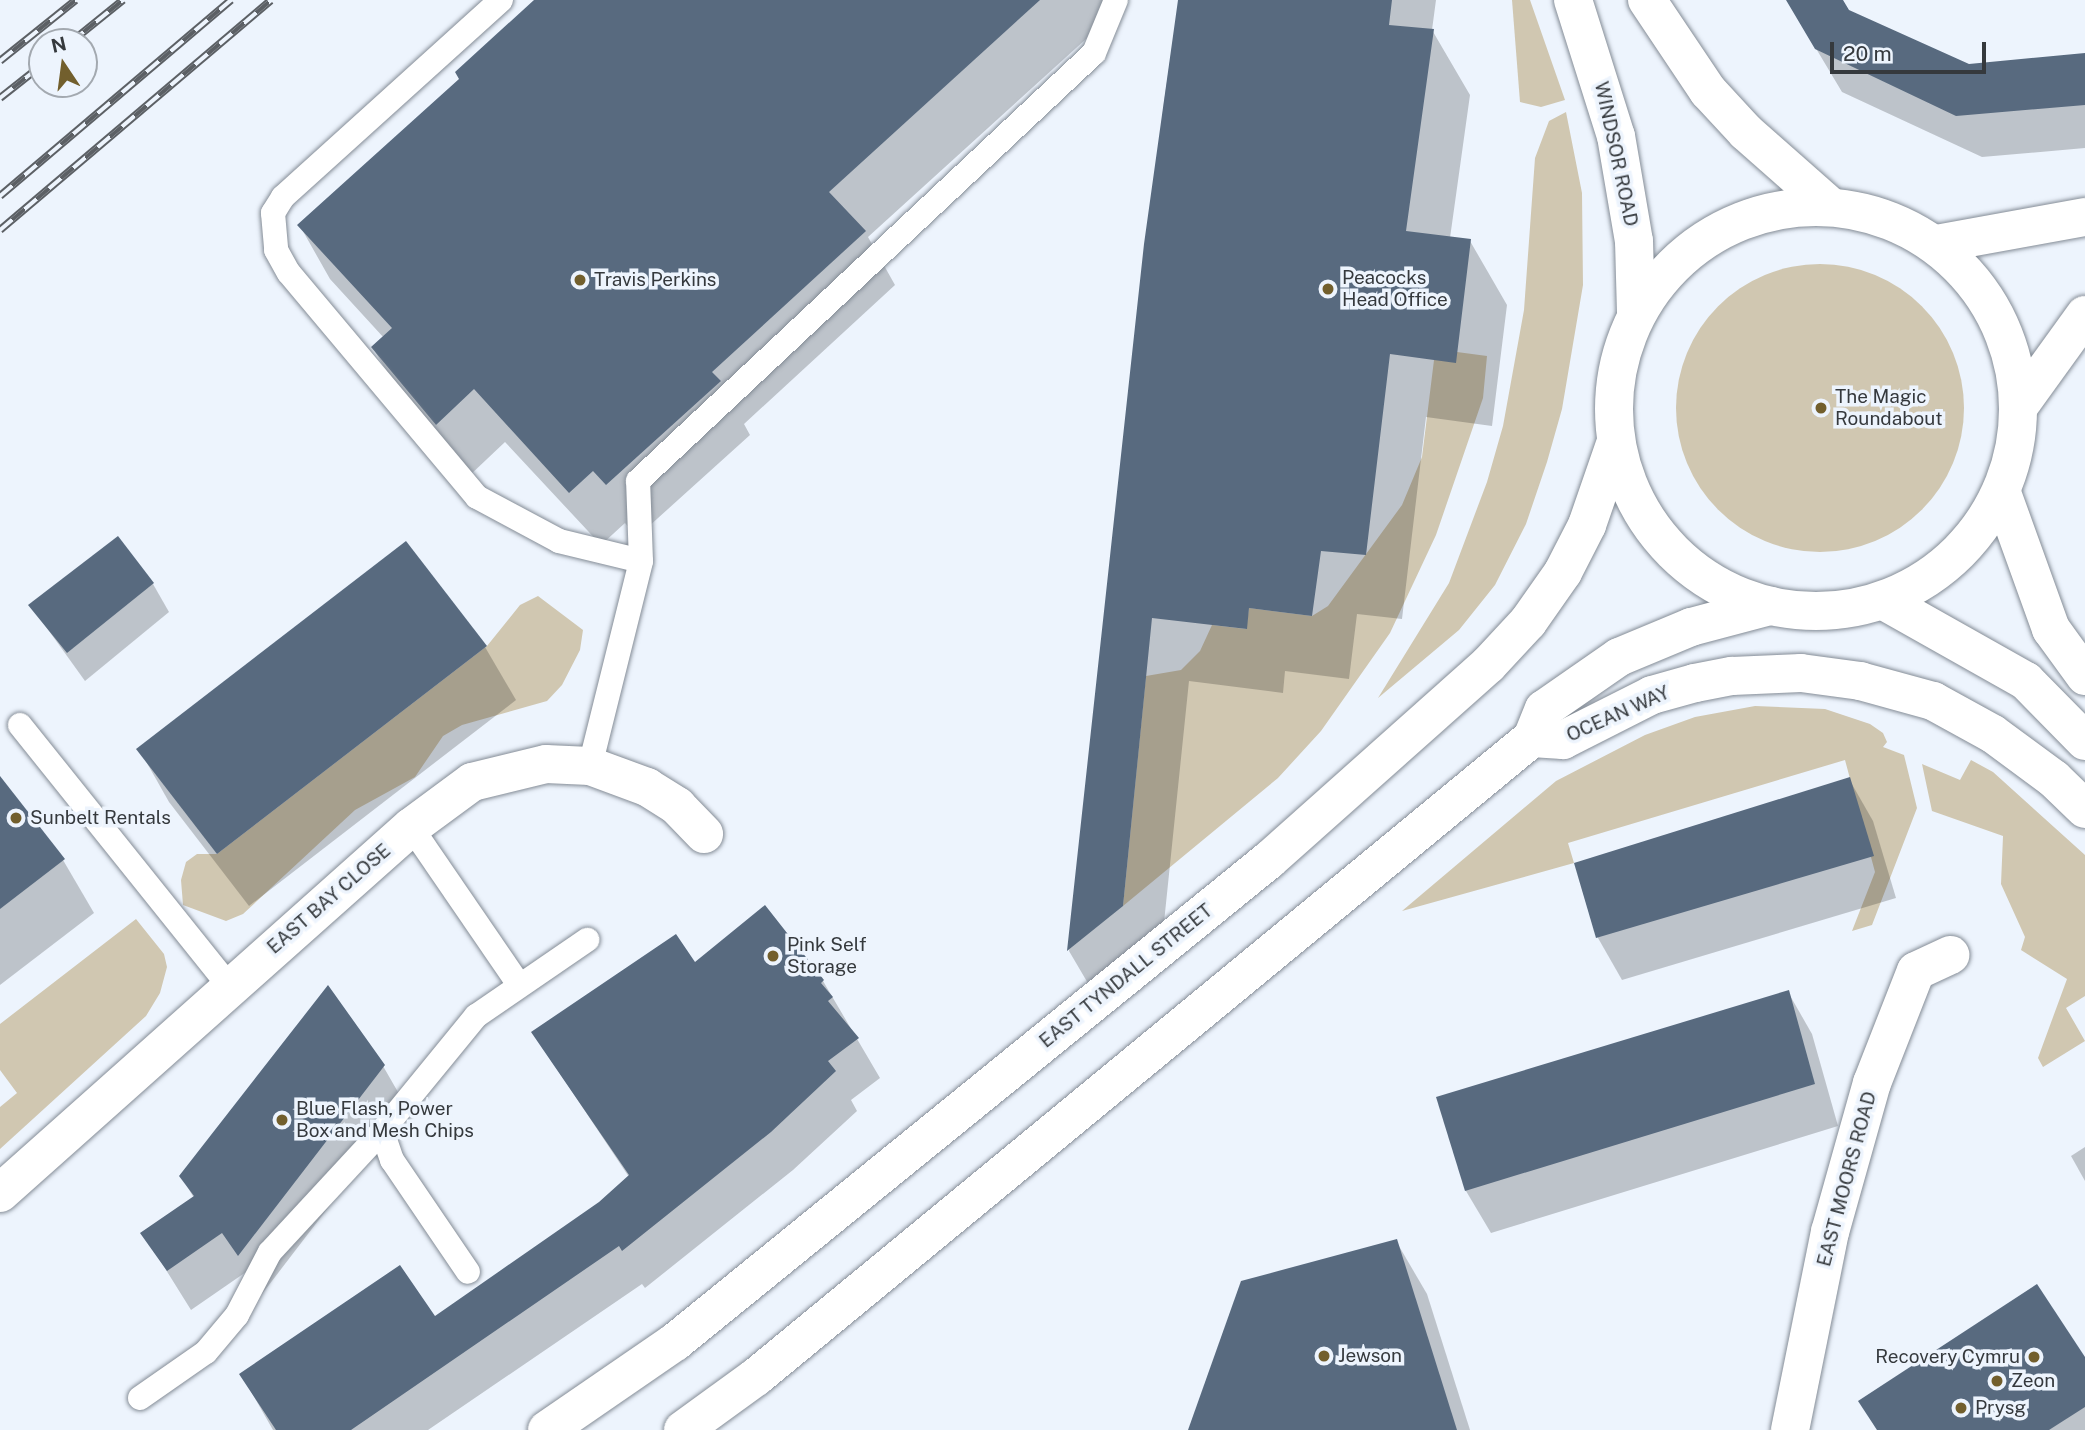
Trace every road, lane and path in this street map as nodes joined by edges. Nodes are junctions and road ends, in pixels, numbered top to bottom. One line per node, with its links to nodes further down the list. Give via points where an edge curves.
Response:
1 (501, 0): 13 (lane, via 283,197 274,213 276,250 289,273 477,497 559,541)
2 (1116, 0): 13 (lane, via 1094,53 638,481)
3 (1573, 0): 8 (street, WINDSOR ROAD, via 1616,135 1634,241)
4 (1647, 0): 5 (street, via 1708,91 1746,132)
5 (1830, 205): 7 (street, via 1885,217); 8 (street, via 1772,210 1717,231 1670,266)
6 (2085, 217): 7 (street)
7 (1936, 244): 10 (street, via 1980,288 2009,343)
8 (1636, 313): 11 (street, via 1614,376)
9 (2085, 315): 10 (street)
10 (2020, 405): 12 (street, via 2015,450)
11 (1615, 444): 15 (street, via 1634,500 1668,548 1714,585); 32 (street, EAST TYNDALL STREET, via 1587,525 1563,572 1528,622 1488,664 1211,907 675,1342)
12 (2002, 493): 14 (street, via 1972,539 1932,575); 16 (street, via 2051,629)
13 (640, 561): 20 (lane)
14 (1884, 601): 15 (street, via 1827,612); 19 (street, via 2025,681)
15 (1770, 607): 18 (street, via 1690,626 1619,657 1544,709)
16 (2085, 676)
17 (20, 725): 27 (lane)
18 (1532, 738): 21 (street, OCEAN WAY, via 1563,740 1653,695 1695,683 1773,674 1836,678 1933,701 1993,734 2054,779); 33 (street, via 756,1377)
19 (2085, 741)
20 (590, 766): 22 (street, EAST BAY CLOSE, via 546,764 472,782); 23 (street, EAST BAY CLOSE, via 647,787 677,806)
21 (2085, 809)
22 (411, 827): 26 (lane); 27 (street, EAST BAY CLOSE)
23 (704, 834)
24 (587, 940): 26 (lane)
25 (1950, 955): 34 (street, EAST MOORS ROAD, via 1916,971 1872,1083 1830,1232)
26 (519, 985): 28 (lane, via 476,1016)
27 (229, 986): 29 (street, EAST BAY CLOSE)
28 (382, 1131): 30 (lane, via 392,1160); 31 (lane, via 270,1252 237,1315 206,1352)
29 (0, 1193)
30 (468, 1272)
31 (140, 1398)
32 (547, 1430)
33 (682, 1430)
34 (1790, 1430)

